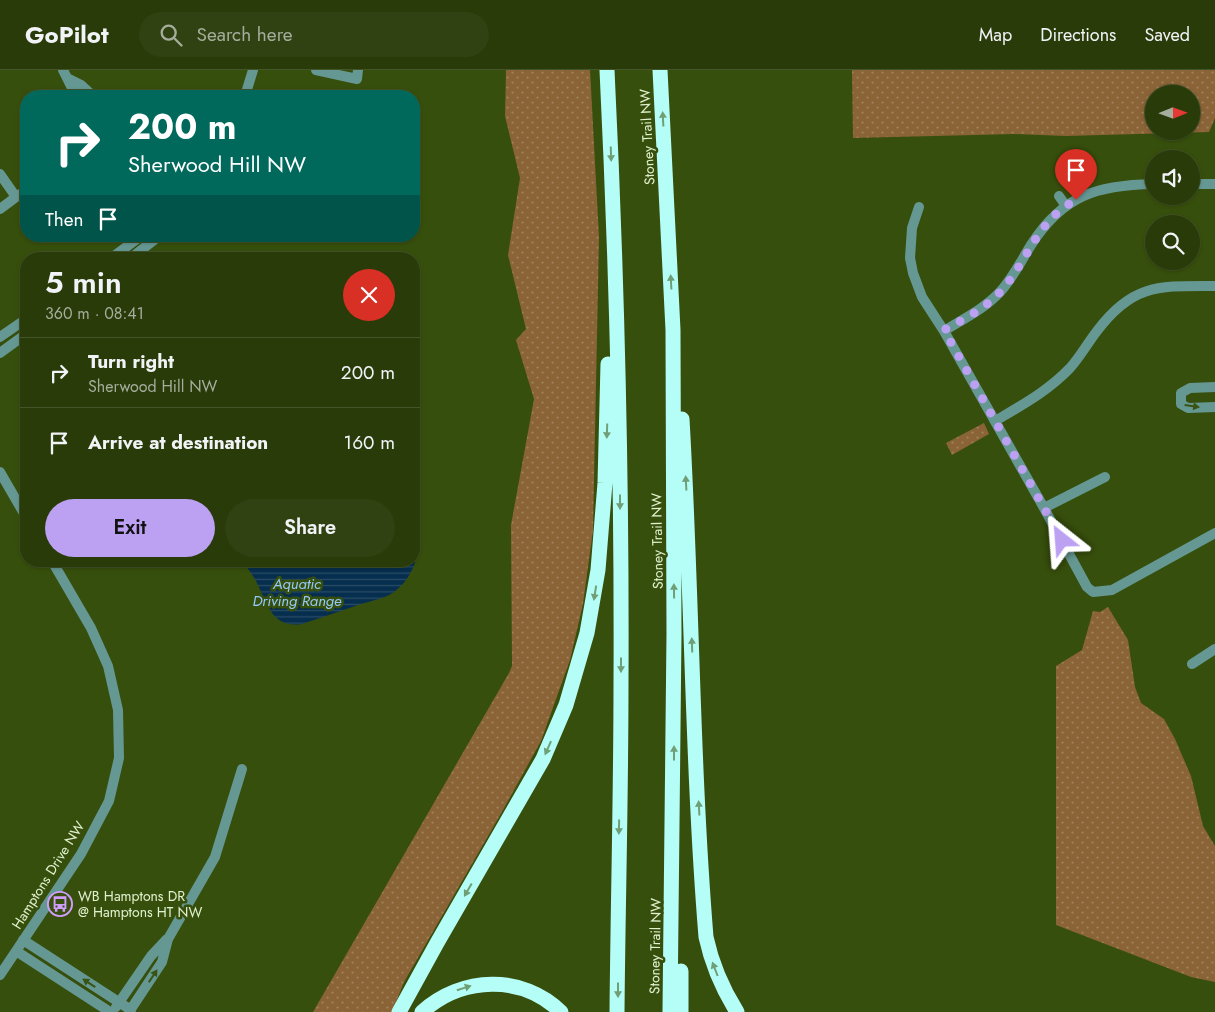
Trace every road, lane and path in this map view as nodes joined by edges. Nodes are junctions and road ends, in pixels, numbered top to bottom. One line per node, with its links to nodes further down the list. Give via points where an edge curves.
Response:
1 (253, 70): 7 (street)
2 (316, 70): 3 (street, via 357,79)
3 (358, 70)
4 (607, 70): 26 (highway, one-way to 26)
5 (660, 70): 29 (highway, Stoney Trail NW, one-way to 5)
6 (66, 75): 8 (street); 9 (street)
7 (249, 83): 10 (street); 11 (street)
8 (72, 90)
9 (86, 90)
10 (244, 90)
11 (247, 90)
12 (2, 181): 18 (street)
13 (1145, 184): 19 (street, via 1094,192)
14 (1200, 184): 15 (street)
15 (1215, 184)
16 (20, 194): 18 (street)
17 (1059, 196): 19 (street)
18 (16, 197): 21 (street)
19 (1066, 206): 30 (street, via 1038,234 1001,291 989,303)
20 (919, 207): 30 (street, via 911,236 913,273 922,297)
21 (0, 209)
22 (133, 242): 24 (street)
23 (151, 242): 25 (street)
24 (119, 252)
25 (139, 252)
26 (615, 279): 54 (highway, one-way to 54, via 608,297 605,483 599,560 577,671 543,759); 57 (highway, one-way to 57, via 621,684)
27 (1215, 286): 36 (street, via 1167,286 1134,297 1108,318 1075,363 1049,388)
28 (20, 323): 31 (street)
29 (673, 330): 46 (highway, Stoney Trail NW, one-way to 29); 60 (highway, one-way to 29, via 720,982 706,937 687,495 680,374)
30 (944, 330): 36 (street)
31 (0, 337)
32 (20, 338): 33 (street)
33 (0, 353)
34 (1215, 386): 35 (street, one-way to 35, via 1190,388 1180,393 1181,404 1188,408)
35 (1215, 407)
36 (995, 421): 40 (street)
37 (0, 472): 39 (street)
38 (1105, 477): 40 (street)
39 (20, 507)
40 (1044, 508): 41 (street, via 1087,587 1093,592 1112,590)
41 (1215, 533)
42 (55, 567): 48 (street, Hamptons Drive NW, via 91,628 108,666 118,710 119,758 109,801 81,854)
43 (1215, 649): 44 (street)
44 (1192, 664)
45 (242, 769): 47 (street, via 215,856)
46 (673, 845): 58 (highway, Stoney Trail NW); 59 (highway)
47 (168, 939): 51 (street, via 151,956); 52 (street, one-way to 47, via 162,962)
48 (23, 940): 49 (street, Hamptons Drive NW); 51 (street, one-way to 48)
49 (16, 950): 50 (street, Hamptons Drive NW); 53 (street)
50 (0, 975)
51 (119, 1003): 52 (street); 53 (street)
52 (130, 1011)
53 (111, 1012)
54 (399, 1012)
55 (422, 1012): 56 (highway, one-way to 56, via 460,989 491,983 523,988)
56 (561, 1012)
57 (618, 1012)
58 (670, 1012)
59 (681, 1012)
60 (737, 1012)

